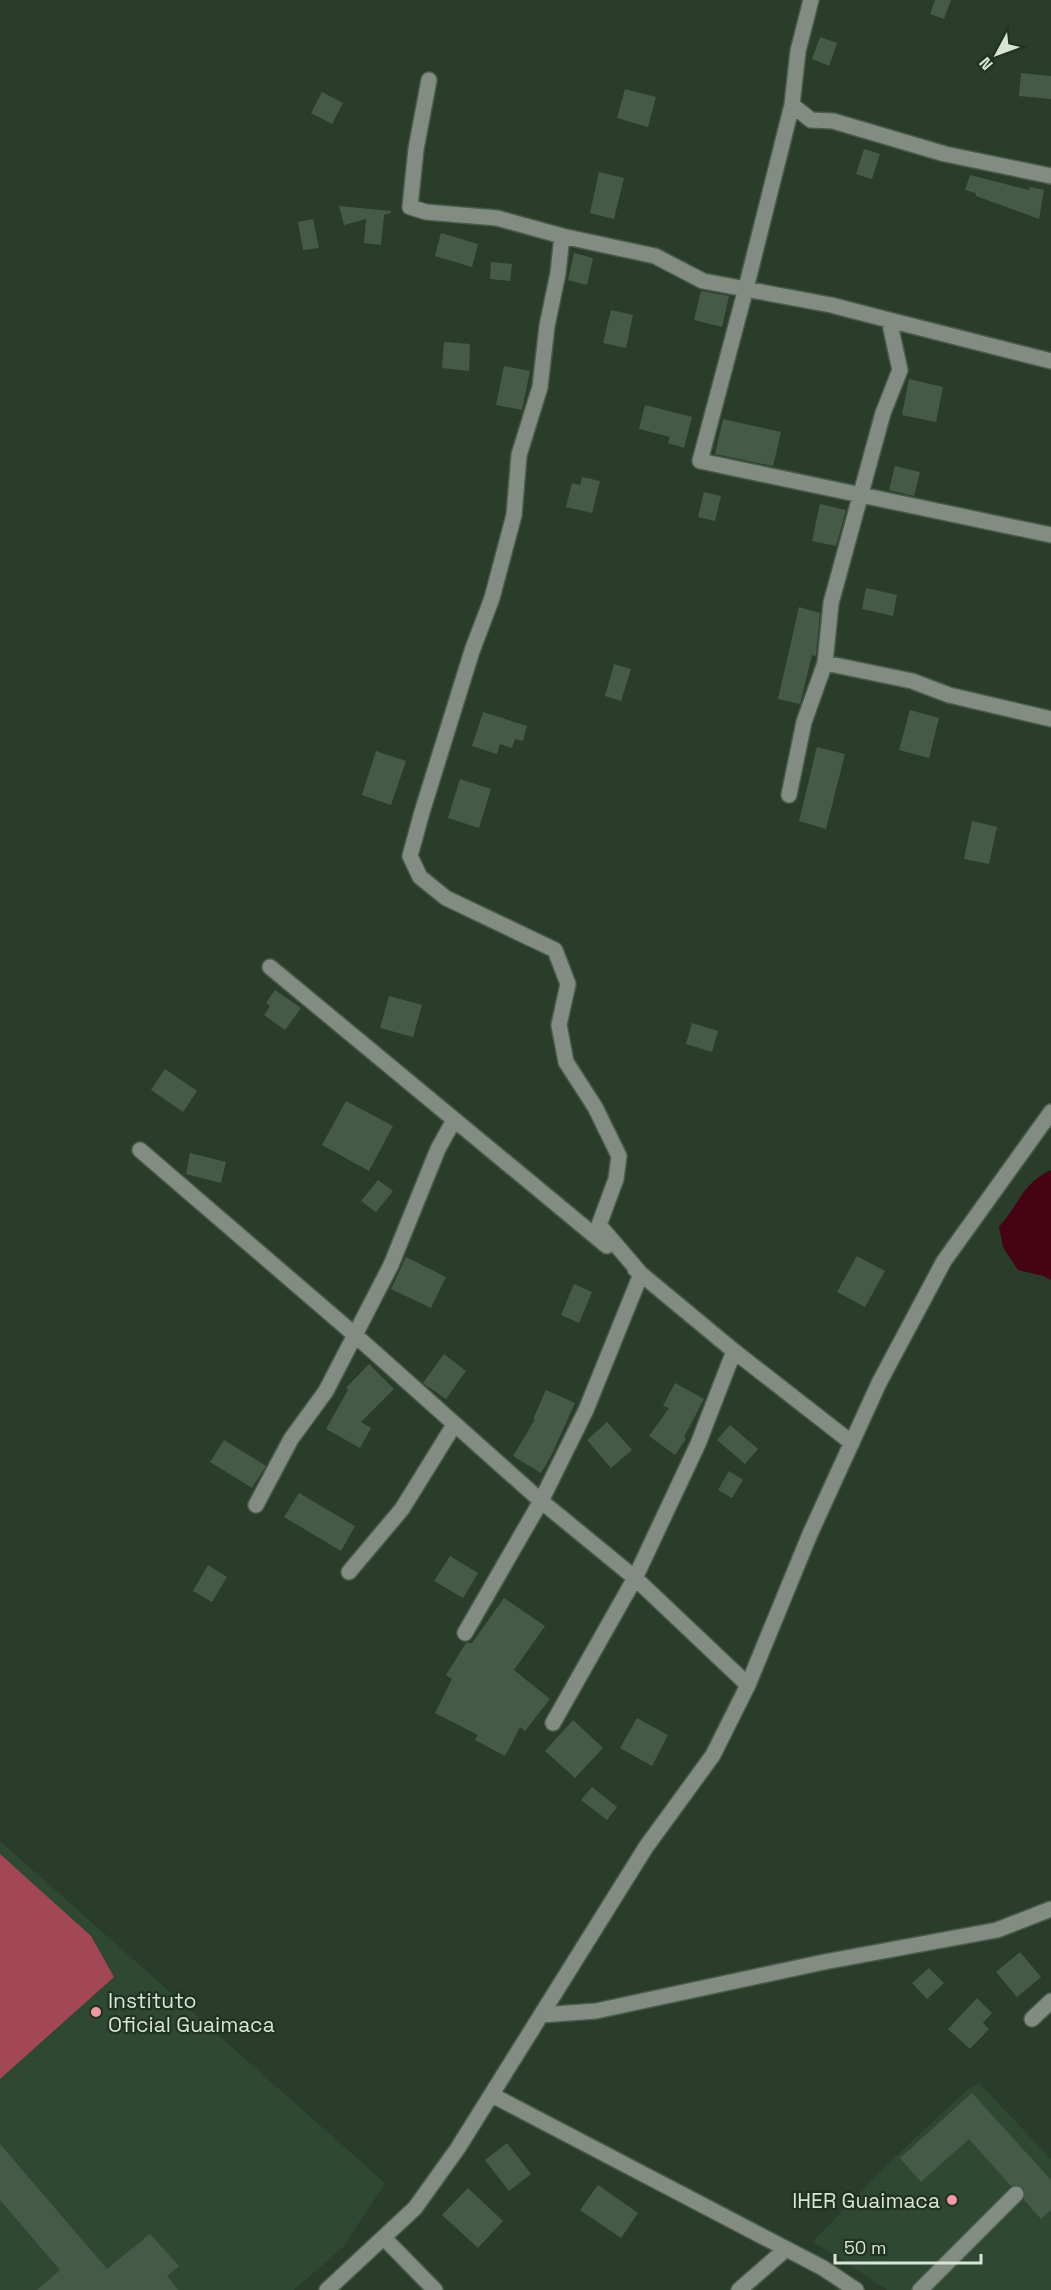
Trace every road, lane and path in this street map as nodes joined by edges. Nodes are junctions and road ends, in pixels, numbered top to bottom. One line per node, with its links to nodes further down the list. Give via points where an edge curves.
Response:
1 (811, 0): 3 (street, via 798,51)
2 (429, 80): 5 (street, via 410,207 497,218)
3 (792, 105): 4 (street, via 811,120 833,121 945,154); 6 (street)
4 (1051, 176)
5 (562, 237): 6 (street, via 655,256 703,281); 18 (street, via 540,387 519,455 514,515 492,598 445,734 410,856 420,877 446,898 555,950 568,984 559,1025 567,1062 596,1107 619,1156 616,1179 598,1225)
6 (746, 288): 7 (street); 9 (street, via 700,461)
7 (889, 320): 8 (street); 9 (street, via 900,370 883,413)
8 (1051, 361)
9 (862, 496): 10 (street); 11 (street, via 831,603)
10 (1051, 535)
11 (825, 663): 12 (street, via 912,681 949,695); 13 (street, via 804,722)
12 (1051, 719)
13 (789, 795)
14 (270, 967): 16 (street)
15 (1051, 1112): 22 (street, via 944,1261)
16 (454, 1120): 18 (street); 19 (street, via 438,1149 391,1265)
17 (140, 1149): 19 (street)
18 (641, 1274): 20 (street); 23 (street, via 586,1410)
19 (355, 1335): 21 (street); 24 (street, via 327,1391 291,1439)
20 (734, 1351): 22 (street); 26 (street, via 698,1444)
21 (454, 1425): 23 (street); 25 (street, via 402,1509)
22 (852, 1443): 28 (street)
23 (541, 1501): 26 (street); 27 (street)
24 (256, 1505)
25 (349, 1572)
26 (635, 1578): 28 (street); 29 (street)
27 (465, 1633)
28 (748, 1685): 32 (street, via 712,1755 646,1847)
29 (553, 1723)
30 (1051, 1909): 32 (street, via 997,1930 596,2011)
31 (1051, 2001): 33 (street)
32 (541, 2015): 34 (street)
33 (1032, 2019)
34 (492, 2095): 36 (street, via 415,2208); 37 (street)
35 (1016, 2194): 42 (street)
36 (384, 2238): 38 (street); 39 (street)
37 (786, 2249): 40 (street); 41 (street)
38 (327, 2290)
39 (435, 2290)
40 (739, 2290)
41 (856, 2290)
42 (920, 2290)

